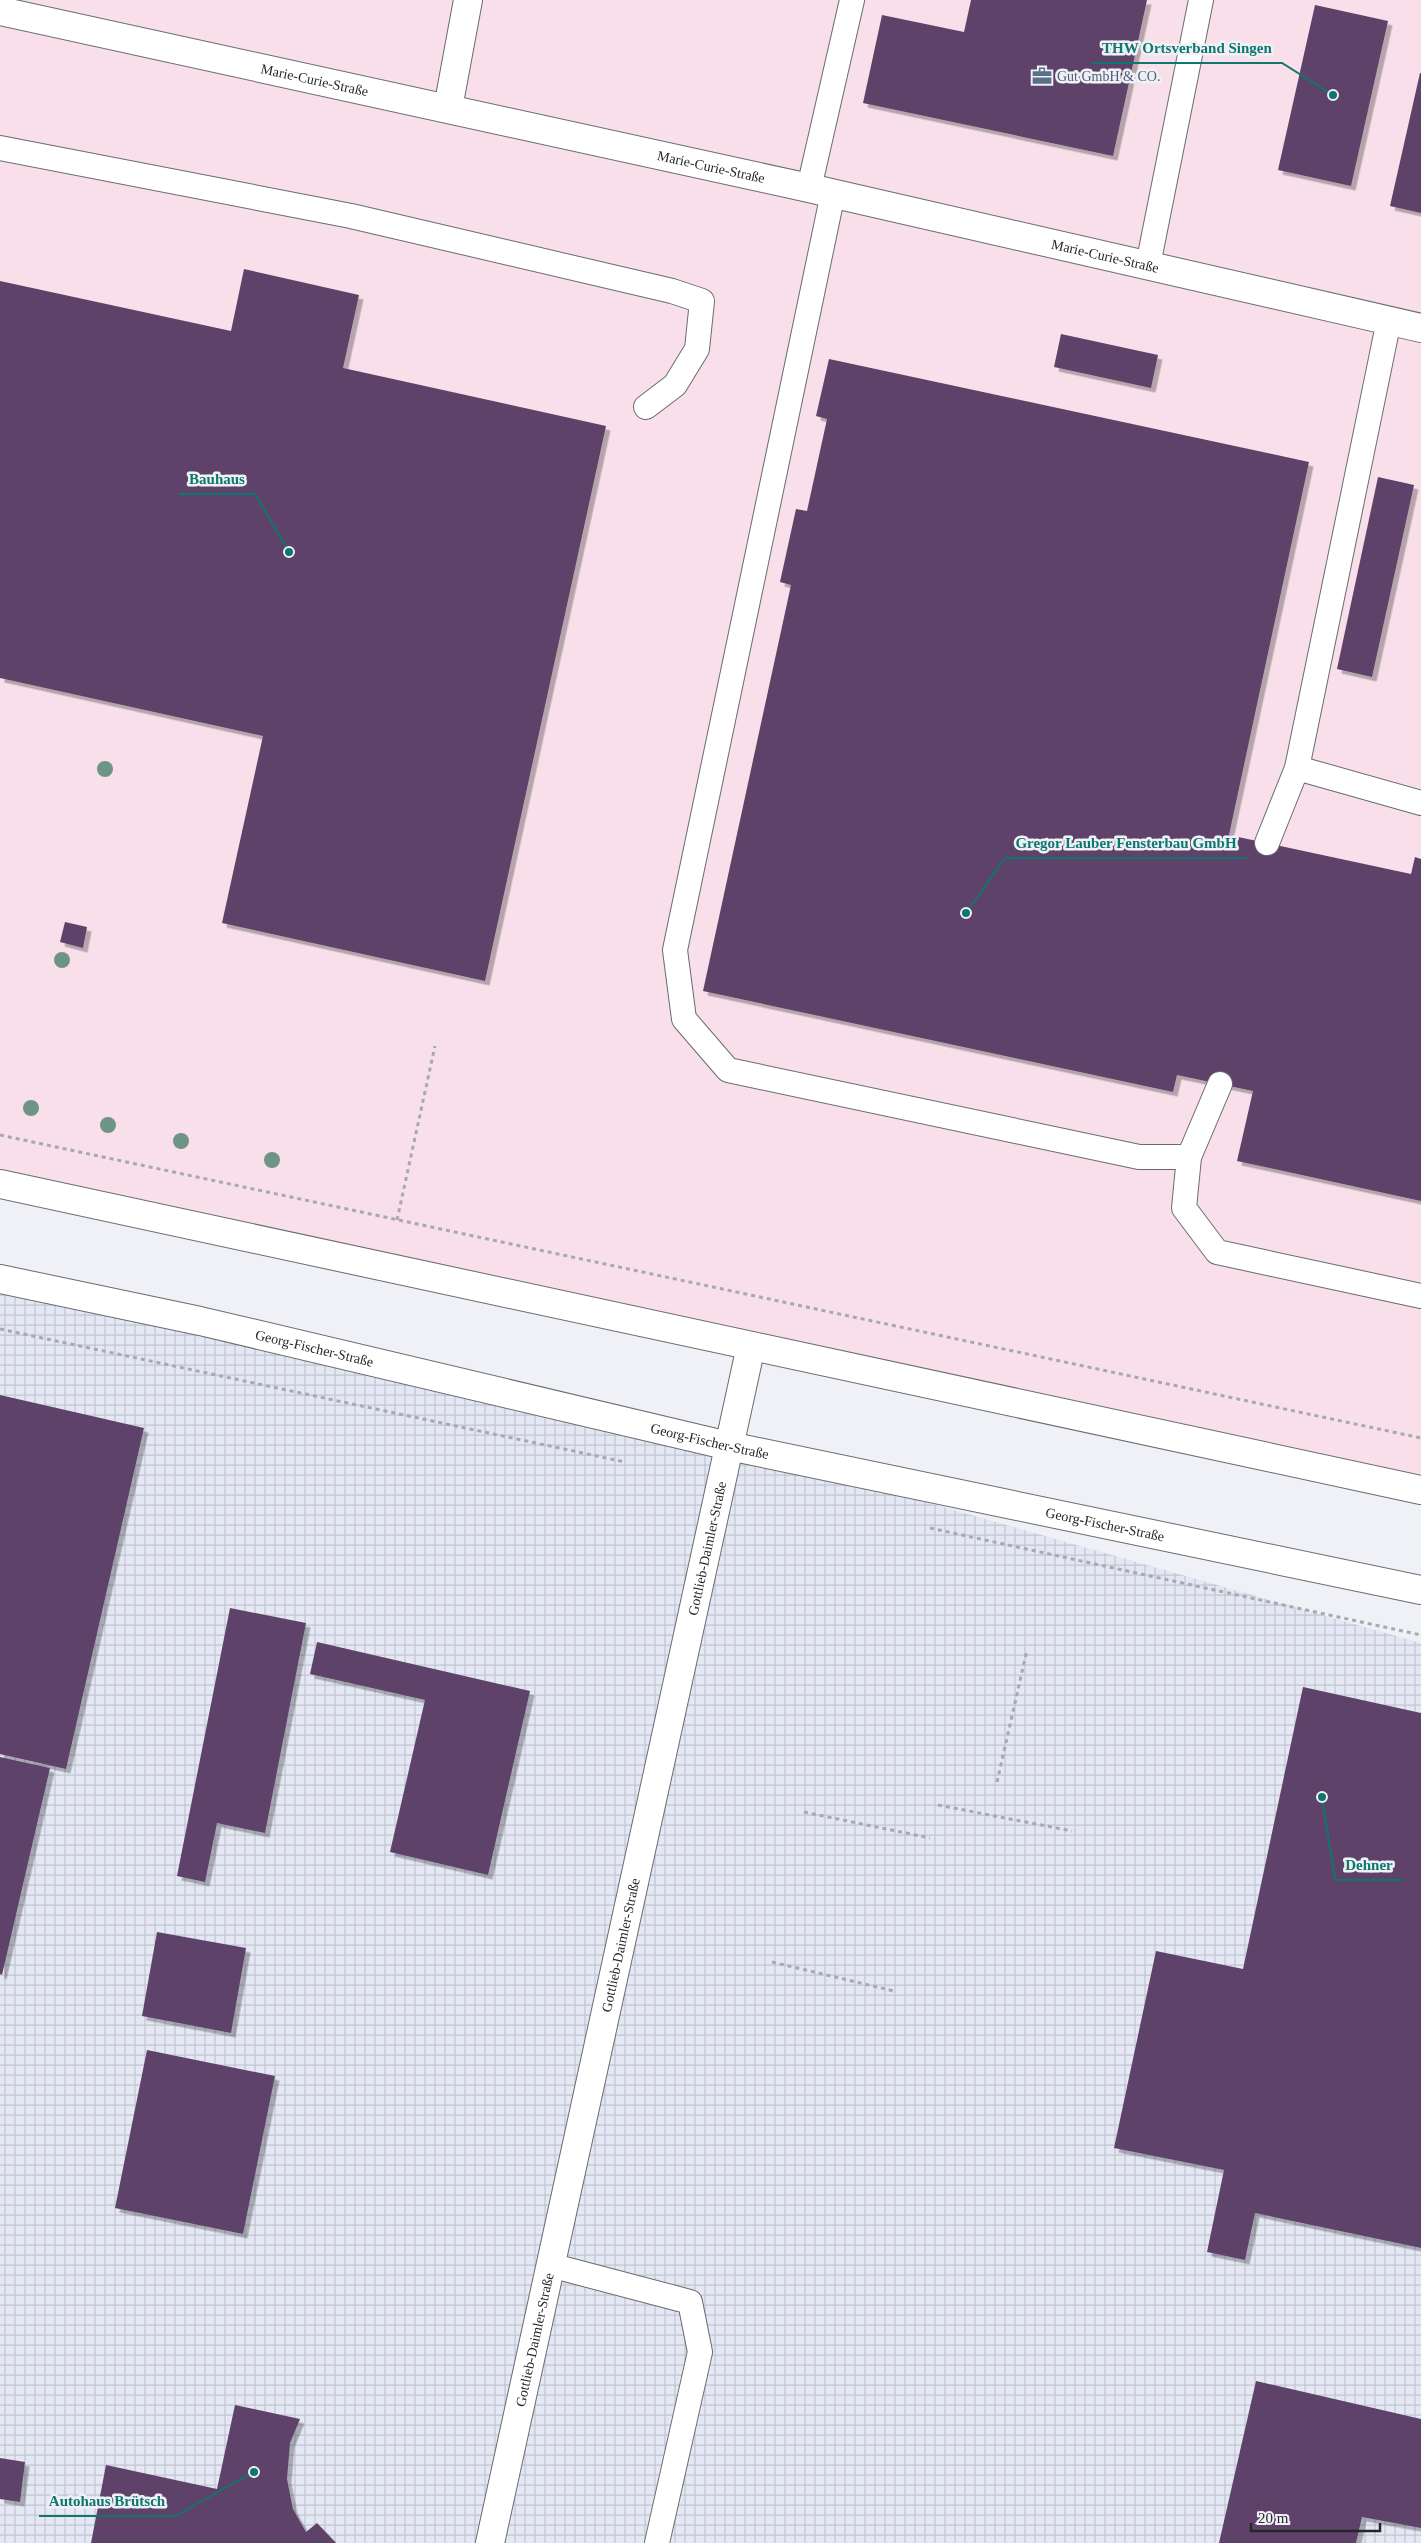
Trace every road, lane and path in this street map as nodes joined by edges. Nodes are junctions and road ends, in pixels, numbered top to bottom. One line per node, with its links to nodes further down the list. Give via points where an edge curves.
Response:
1 (468, 0): 5 (main road)
2 (852, 0): 7 (lane)
3 (1201, 0): 8 (lane)
4 (0, 11): 5 (main road, Marie-Curie-Straße)
5 (448, 108): 7 (main road, Marie-Curie-Straße)
6 (0, 148): 11 (lane, via 351,216 672,291 702,302 697,349 676,385)
7 (821, 191): 8 (main road, Marie-Curie-Straße); 18 (lane, via 675,950 684,1019 728,1070 1139,1157)
8 (1148, 265): 9 (main road, Marie-Curie-Straße)
9 (1389, 320): 10 (main road, Marie-Curie-Straße); 12 (lane)
10 (1421, 328)
11 (646, 407)
12 (1297, 768): 13 (lane); 14 (lane)
13 (1421, 803)
14 (1267, 843)
15 (435, 1046): 20 (path)
16 (1220, 1084): 18 (lane)
17 (0, 1135): 20 (path)
18 (1188, 1157): 22 (lane, via 1184,1208 1217,1252)
19 (0, 1184): 23 (main road)
20 (397, 1220): 24 (path)
21 (0, 1279): 25 (main road, Georg-Fischer-Straße, via 200,1321)
22 (1421, 1296)
23 (751, 1346): 25 (main road, Gottlieb-Daimler-Straße); 26 (main road)
24 (1421, 1438)
25 (729, 1446): 27 (main road, Georg-Fischer-Straße); 36 (main road, Gottlieb-Daimler-Straße)
26 (1421, 1490)
27 (1421, 1590)
28 (1026, 1650): 29 (path)
29 (997, 1782)
30 (938, 1805): 32 (path)
31 (804, 1812): 33 (path)
32 (1072, 1831)
33 (930, 1838)
34 (772, 1962): 35 (path)
35 (894, 1991)
36 (550, 2266): 37 (main road, Gottlieb-Daimler-Straße); 38 (lane, via 690,2302 700,2352)
37 (490, 2543)
38 (657, 2543)

